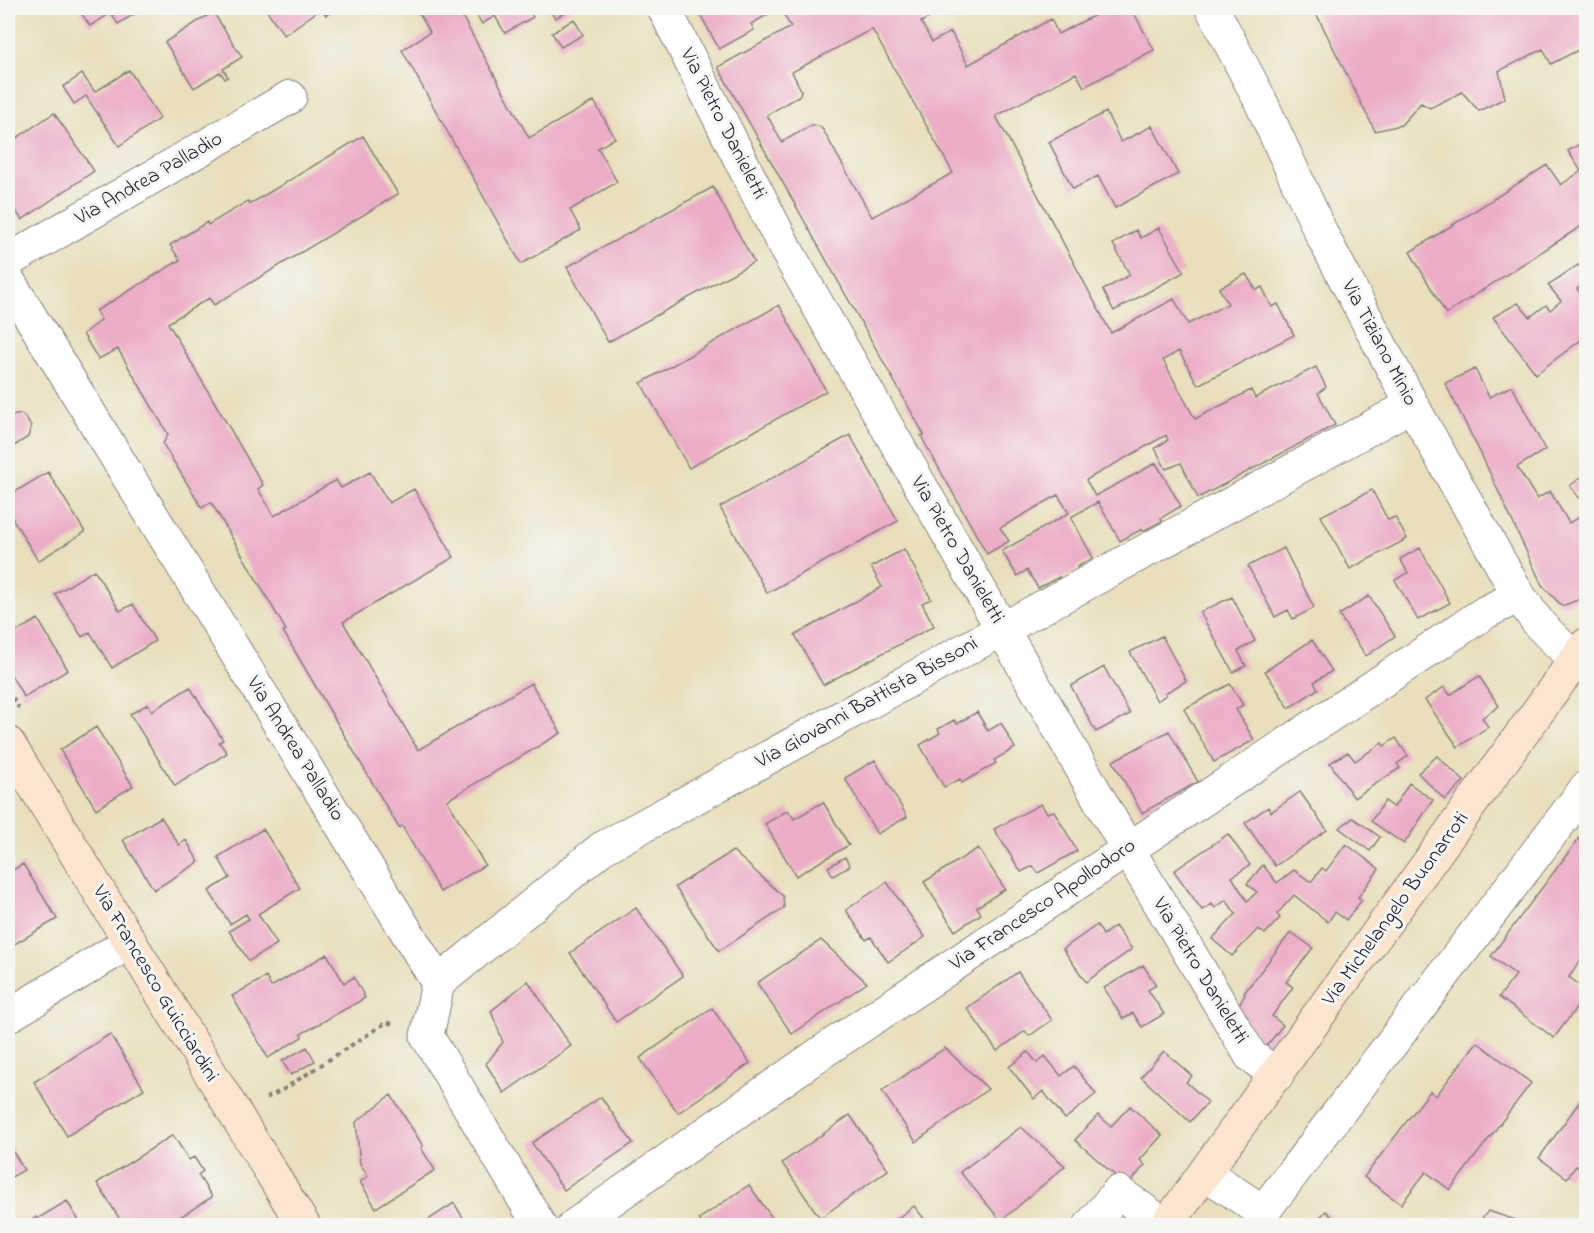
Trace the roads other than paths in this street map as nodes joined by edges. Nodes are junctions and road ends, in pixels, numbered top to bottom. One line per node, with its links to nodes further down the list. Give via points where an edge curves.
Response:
1 (664, 8): 8 (street, Via Pietro Danieletti, via 784,246)
2 (1212, 8): 6 (street, Via Tiziano Minio, via 1322,235)
3 (290, 98): 4 (street, Via Andrea Palladio)
4 (8, 261)
5 (8, 280): 14 (street, Via Andrea Palladio)
6 (1412, 405): 7 (street, Via Tiziano Minio); 8 (street, Via Giovanni Battista Bissoni)
7 (1519, 596): 9 (street, Via Tiziano Minio, via 1540,625); 12 (street, Via Francesco Apollodoro, via 1486,612)
8 (1002, 629): 12 (street, Via Pietro Danieletti); 14 (street, Via Giovanni Battista Bissoni, via 601,849)
9 (1581, 652): 16 (street, Via Michelangelo Buonarroti)
10 (8, 743): 13 (street, Via Francesco Guicciardini)
11 (1587, 788): 17 (street, via 1263,1212)
12 (1127, 848): 16 (street, Via Pietro Danieletti, via 1251,1056); 20 (street, Via Francesco Apollodoro, via 825,1050)
13 (130, 942): 15 (street); 18 (street, Via Francesco Guicciardini)
14 (438, 983): 19 (street, via 427,1036)
15 (8, 1016)
16 (1277, 1074): 17 (street, Via Michelangelo Buonarroti)
17 (1205, 1173): 22 (street, Via Michelangelo Buonarroti)
18 (304, 1226)
19 (540, 1226)
20 (574, 1226)
21 (1090, 1226): 22 (street, Via Michelangelo Buonarroti, via 1118,1191)
22 (1166, 1226)

